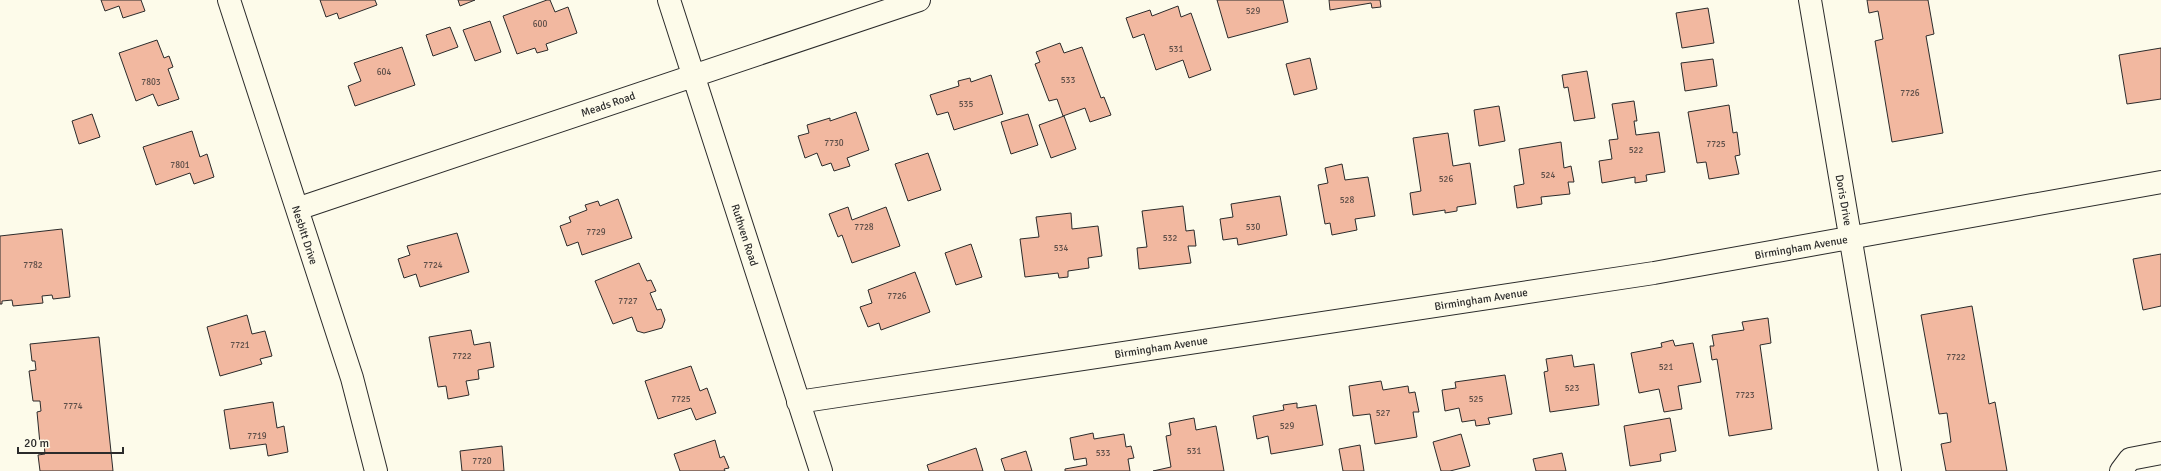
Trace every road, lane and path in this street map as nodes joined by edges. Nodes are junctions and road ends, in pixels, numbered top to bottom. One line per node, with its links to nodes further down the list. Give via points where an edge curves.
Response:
1 (229, 0): 7 (street, Nesbitt Drive)
2 (669, 0): 5 (street, Ruthven Road)
3 (919, 0): 5 (street, Meads Road)
4 (1810, 0): 8 (street, Doris Drive)
5 (693, 76): 7 (street, Meads Road); 9 (street, Ruthven Road)
6 (2161, 182): 8 (street, Birmingham Avenue)
7 (297, 208): 11 (street, Nesbitt Drive, via 352,378)
8 (1850, 238): 9 (street, Birmingham Avenue, via 1654,273); 13 (street, Doris Drive)
9 (798, 402): 12 (street, Ruthven Road)
10 (2161, 453): 14 (street, via 2130,459)
11 (376, 471)
12 (821, 471)
13 (1890, 471)
14 (2121, 471)

